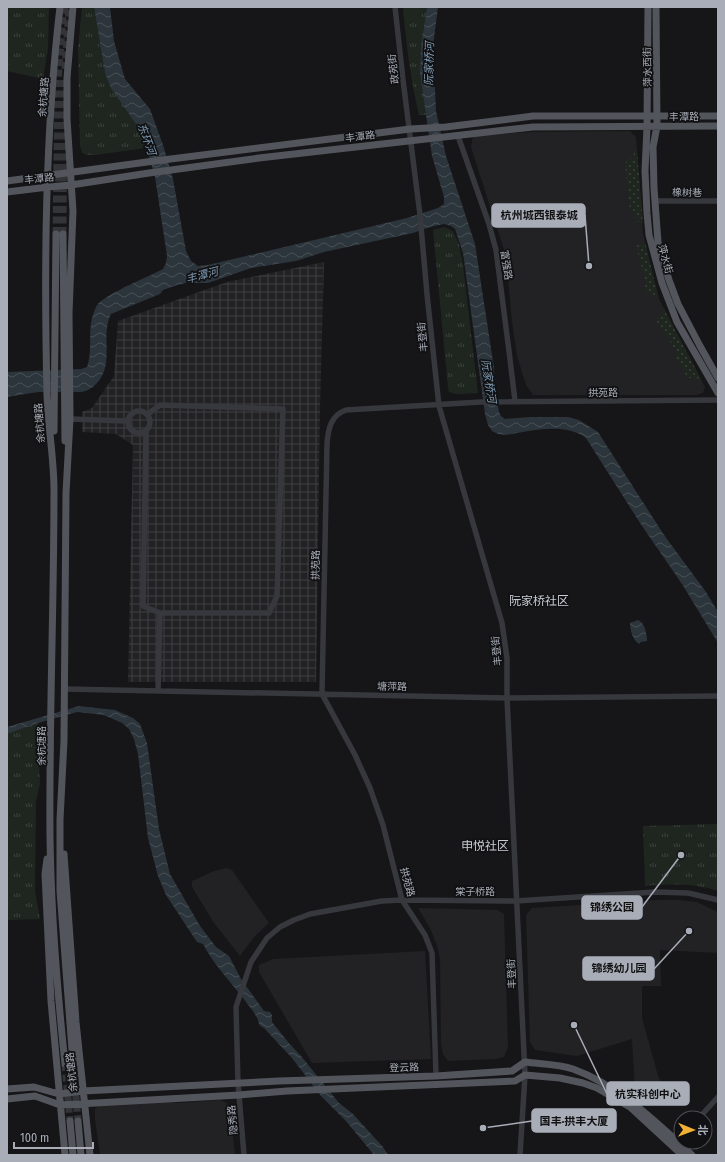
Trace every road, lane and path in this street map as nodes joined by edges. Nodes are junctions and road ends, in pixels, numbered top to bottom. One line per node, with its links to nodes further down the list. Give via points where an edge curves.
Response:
1 (60, 7): 16 (main road, 余杭塘路)
2 (73, 7): 15 (main road, 余杭塘路, via 67,78)
3 (395, 7): 12 (street, 政苑街)
4 (648, 7): 7 (main road, 萍水西街)
5 (656, 7): 6 (main road, 萍水西街)
6 (657, 115): 7 (main road, 丰潭路); 8 (main road, 丰潭路); 9 (main road, 萍水西街)
7 (647, 116): 11 (main road, 萍水街); 12 (main road, 丰潭路, via 533,116)
8 (718, 116)
9 (657, 126): 10 (main road, 丰潭路); 11 (main road, 丰潭路); 21 (main road, 萍水街, via 653,148)
10 (718, 126)
11 (648, 127): 13 (main road, 丰潭路, via 532,127); 25 (main road, 萍水街, via 645,171 647,213 655,258 677,322)
12 (410, 129): 14 (street); 15 (main road, 丰潭路)
13 (458, 136): 14 (main road, 丰潭路); 29 (street, 富强路, via 496,250)
14 (411, 141): 18 (main road, 丰潭路, via 259,158); 30 (street, 丰登街)
15 (70, 172): 16 (main road, 丰潭路); 18 (main road, 余杭塘路)
16 (48, 176): 17 (main road, 丰潭路); 19 (main road, 余杭塘路)
17 (7, 181)
18 (71, 186): 19 (main road, 丰潭路); 23 (main road, 余杭塘路, via 73,212)
19 (48, 187): 20 (main road, 丰潭路); 26 (main road, 余杭塘路, via 46,310)
20 (7, 192)
21 (655, 201): 22 (street, 橡树巷); 24 (main road, 萍水街, via 658,242 669,280 678,304)
22 (718, 201)
23 (66, 365): 26 (main road, via 59,234 54,366); 27 (main road, 余杭塘路)
24 (718, 378)
25 (718, 393)
26 (50, 397): 43 (main road, 余杭塘路, via 54,487)
27 (66, 398): 32 (main road, 余杭塘路); 35 (main road)
28 (718, 400): 29 (street, 拱苑路)
29 (515, 402): 30 (street, 拱苑路)
30 (439, 406): 39 (street, 拱苑路, via 346,410 336,416 329,427); 41 (street, 丰登街, via 502,623 507,658)
31 (148, 414): 33 (street, via 137,411 130,414); 34 (street, via 150,425); 36 (street, via 160,405 283,409 277,596 269,613)
32 (70, 419): 33 (street); 35 (main road, 余杭塘路)
33 (127, 421): 34 (street, via 132,431 139,434)
34 (146, 431): 36 (street, via 143,606)
35 (66, 493): 37 (main road, 余杭塘路)
36 (160, 613): 38 (street)
37 (65, 689): 38 (street, 塘萍路); 42 (main road, 余杭塘路)
38 (158, 691): 39 (street, 塘萍路)
39 (322, 694): 41 (street, 塘萍路); 44 (street, 拱苑路, via 370,788 383,825)
40 (718, 696): 41 (street, 塘萍路)
41 (507, 698): 45 (street, 丰登街)
42 (60, 820): 48 (main road, 余杭塘路, via 60,892); 54 (main road, 余杭塘路)
43 (50, 837): 49 (main road, 余杭塘路, via 54,950); 55 (main road, 余杭塘路, via 45,874 51,1001)
44 (402, 900): 45 (street, 棠子桥路); 51 (street, 拱苑路, via 425,935 432,953); 52 (street, 棠子桥路, via 382,901 310,914 280,927 267,938 252,962 236,1007)
45 (516, 900): 46 (street, 棠子桥路, via 655,892 688,893); 47 (street, 丰登街)
46 (718, 900)
47 (525, 1062): 50 (street, 丰登街); 51 (main road, 登云路, via 512,1071); 64 (main road, via 573,1069 606,1085 626,1097)
48 (73, 1063)
49 (65, 1064)
50 (525, 1075): 56 (main road, 登云路, via 515,1081 329,1088); 70 (street, 丰登街); 71 (main road, 登云路, via 571,1079 597,1088 630,1107)
51 (436, 1076): 52 (main road, 登云路)
52 (238, 1083): 54 (main road, 登云路); 56 (street, 隐秀路)
53 (7, 1089): 55 (main road, via 34,1087)
54 (83, 1091): 55 (main road, 登云路); 59 (main road, 余杭塘路)
55 (59, 1094): 60 (main road, 余杭塘路)
56 (238, 1095): 59 (main road, 登云路); 69 (street, 隐秀路)
57 (718, 1097): 61 (street)
58 (7, 1098): 60 (main road, via 35,1096)
59 (84, 1104): 60 (main road, 登云路); 68 (main road, 余杭塘路)
60 (60, 1105): 65 (main road, 余杭塘路)
61 (706, 1110)
62 (70, 1121): 66 (main road)
63 (78, 1121): 67 (main road)
64 (673, 1135)
65 (65, 1155)
66 (73, 1155)
67 (81, 1155)
68 (90, 1155)
69 (244, 1155)
70 (520, 1155)
71 (682, 1155)

